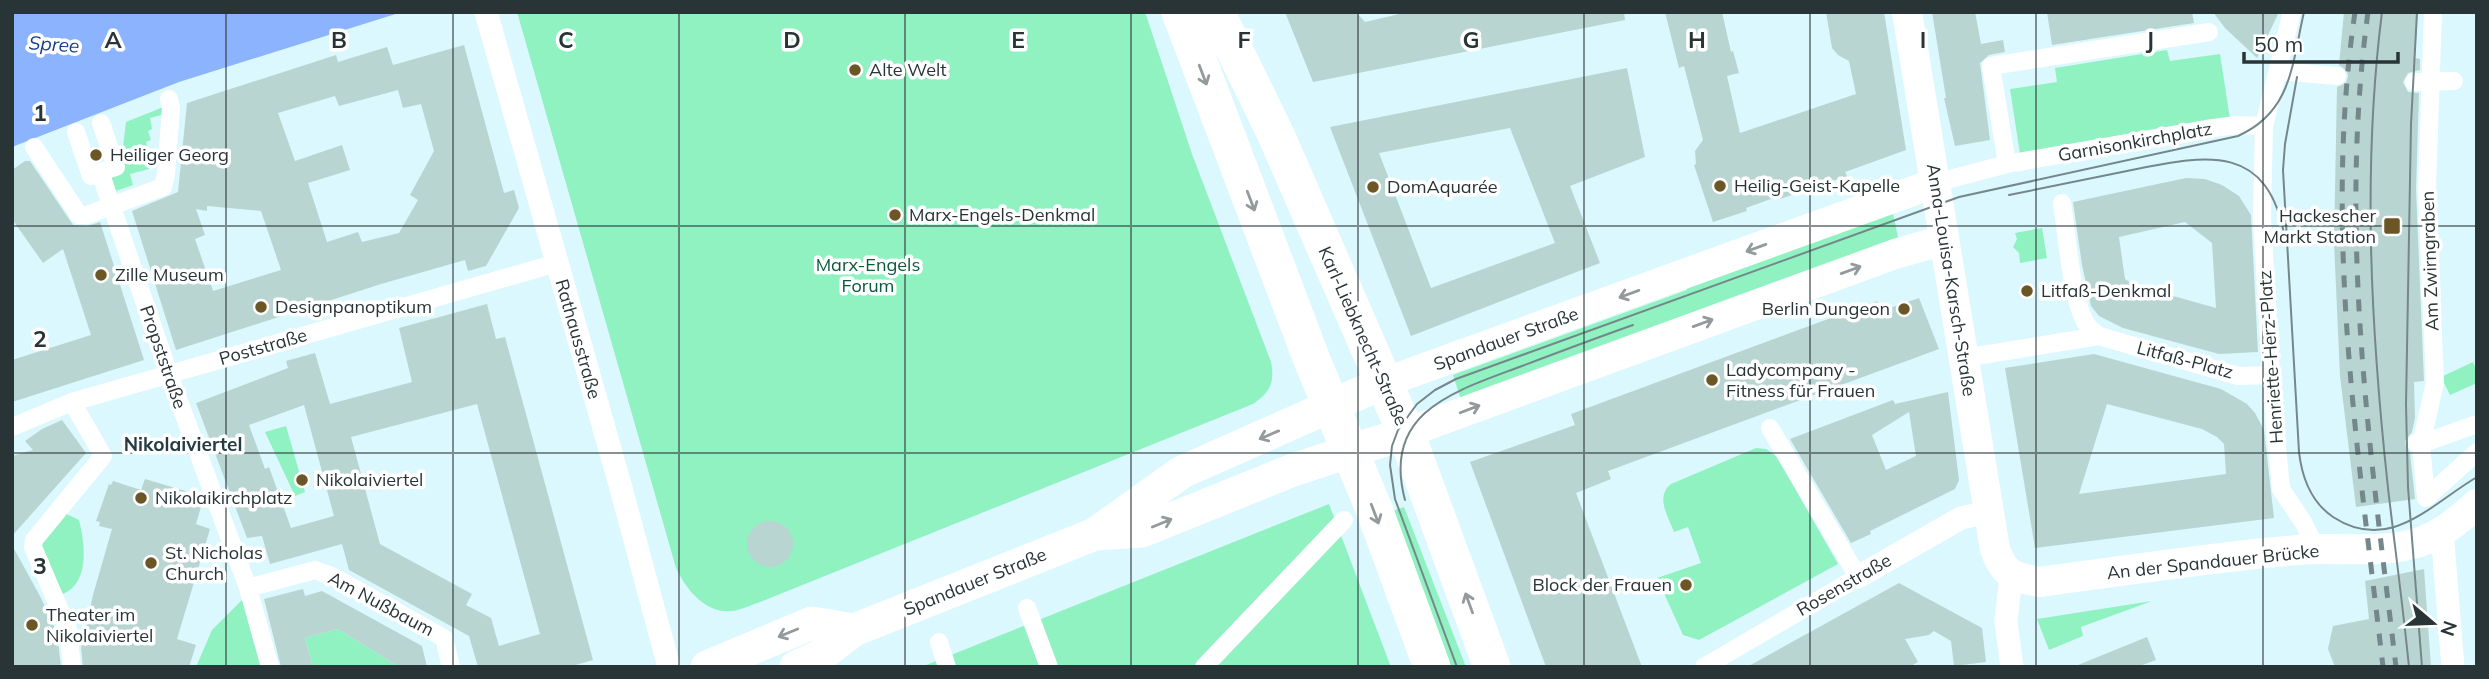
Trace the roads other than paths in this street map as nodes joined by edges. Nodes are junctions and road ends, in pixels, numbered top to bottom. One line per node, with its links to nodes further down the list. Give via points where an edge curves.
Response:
1 (486, 12): 23 (street, Rathausstraße)
2 (1180, 12): 30 (main road, one-way to 30)
3 (1216, 12): 28 (main road, Karl-Liebknecht-Straße, via 1276,135)
4 (1908, 12): 19 (street, Anna-Louisa-Karsch-Straße)
5 (2292, 12): 8 (street, Henriette-Herz-Platz)
6 (2433, 18): 11 (street, Am Zwirngraben)
7 (2209, 32): 17 (street, via 1991,66)
8 (2278, 71): 9 (street); 14 (street, Henriette-Herz-Platz)
9 (2337, 76)
10 (2454, 81): 11 (street)
11 (2422, 83): 35 (street, Am Zwirngraben, via 2435,383)
12 (169, 99): 21 (street, via 172,108 163,187)
13 (102, 123): 18 (street, via 116,167)
14 (2264, 126): 17 (street, Garnisonkirchplatz, via 2206,129); 27 (street, Henriette-Herz-Platz, via 2262,217)
15 (76, 132): 18 (street, Propststraße, via 91,176)
16 (34, 147): 21 (street, via 79,215)
17 (2007, 164): 19 (street, Garnisonkirchplatz)
18 (100, 172): 21 (street, Propststraße)
19 (1936, 183): 22 (street, Anna-Louisa-Karsch-Straße); 28 (street, Spandauer Straße, one-way to 28)
20 (2062, 204): 24 (street, via 2081,312)
21 (111, 206): 26 (street, Propststraße)
22 (1944, 240): 25 (street, Anna-Louisa-Karsch-Straße); 34 (street, Spandauer Straße, one-way to 22)
23 (557, 263): 26 (street, Poststraße); 53 (street, Rathausstraße)
24 (2099, 337): 25 (street, Litfaß-Platz); 27 (street, Litfaß-Platz, via 2238,376)
25 (1964, 358): 39 (street, Anna-Louisa-Karsch-Straße)
26 (169, 374): 29 (street, Poststraße); 46 (street, Propststraße)
27 (2271, 374): 43 (street, Henriette-Herz-Platz, via 2281,489)
28 (1383, 383): 30 (main road, Spandauer Straße); 34 (main road, Karl-Liebknecht-Straße)
29 (72, 402): 32 (street, Poststraße); 50 (street, via 103,456 33,547 68,629)
30 (1330, 405): 36 (main road); 42 (main road, Spandauer Straße, one-way to 42, via 1182,472)
31 (2477, 424): 35 (street)
32 (12, 428)
33 (1770, 428): 45 (street)
34 (1406, 433): 36 (main road, Spandauer Straße); 60 (main road, Karl-Liebknecht-Straße, one-way to 34)
35 (2419, 443): 37 (street, Am Zwirngraben, via 2426,498)
36 (1349, 451): 42 (main road, Spandauer Straße, one-way to 36, via 1142,531); 59 (main road, one-way to 59)
37 (2477, 452)
38 (2477, 504): 41 (street, An der Spandauer Brücke)
39 (1989, 512): 44 (street, Anna-Louisa-Karsch-Straße, via 1995,549); 45 (street, Rosenstraße, via 1961,518)
40 (1344, 520): 58 (street)
41 (2442, 531): 43 (street, An der Spandauer Brücke, via 2402,546); 63 (street)
42 (1095, 534): 48 (main road, Spandauer Straße)
43 (2317, 550): 44 (street, An der Spandauer Brücke, via 2039,582)
44 (2011, 575): 62 (street, via 2006,622)
45 (1858, 577): 61 (street, Rosenstraße)
46 (248, 588): 51 (street, Propststraße); 52 (street, Am Nußbaum, via 314,570 334,577 444,638)
47 (1027, 608): 57 (street)
48 (854, 630): 54 (main road, one-way to 54, via 812,623); 55 (main road, Spandauer Straße, via 820,656)
49 (939, 642): 56 (street)
50 (72, 667)
51 (270, 667)
52 (452, 667)
53 (669, 667)
54 (707, 667)
55 (796, 667)
56 (947, 667)
57 (1049, 667)
58 (1204, 667)
59 (1432, 667)
60 (1492, 667)
61 (1704, 667)
62 (2012, 667)
63 (2453, 667)

